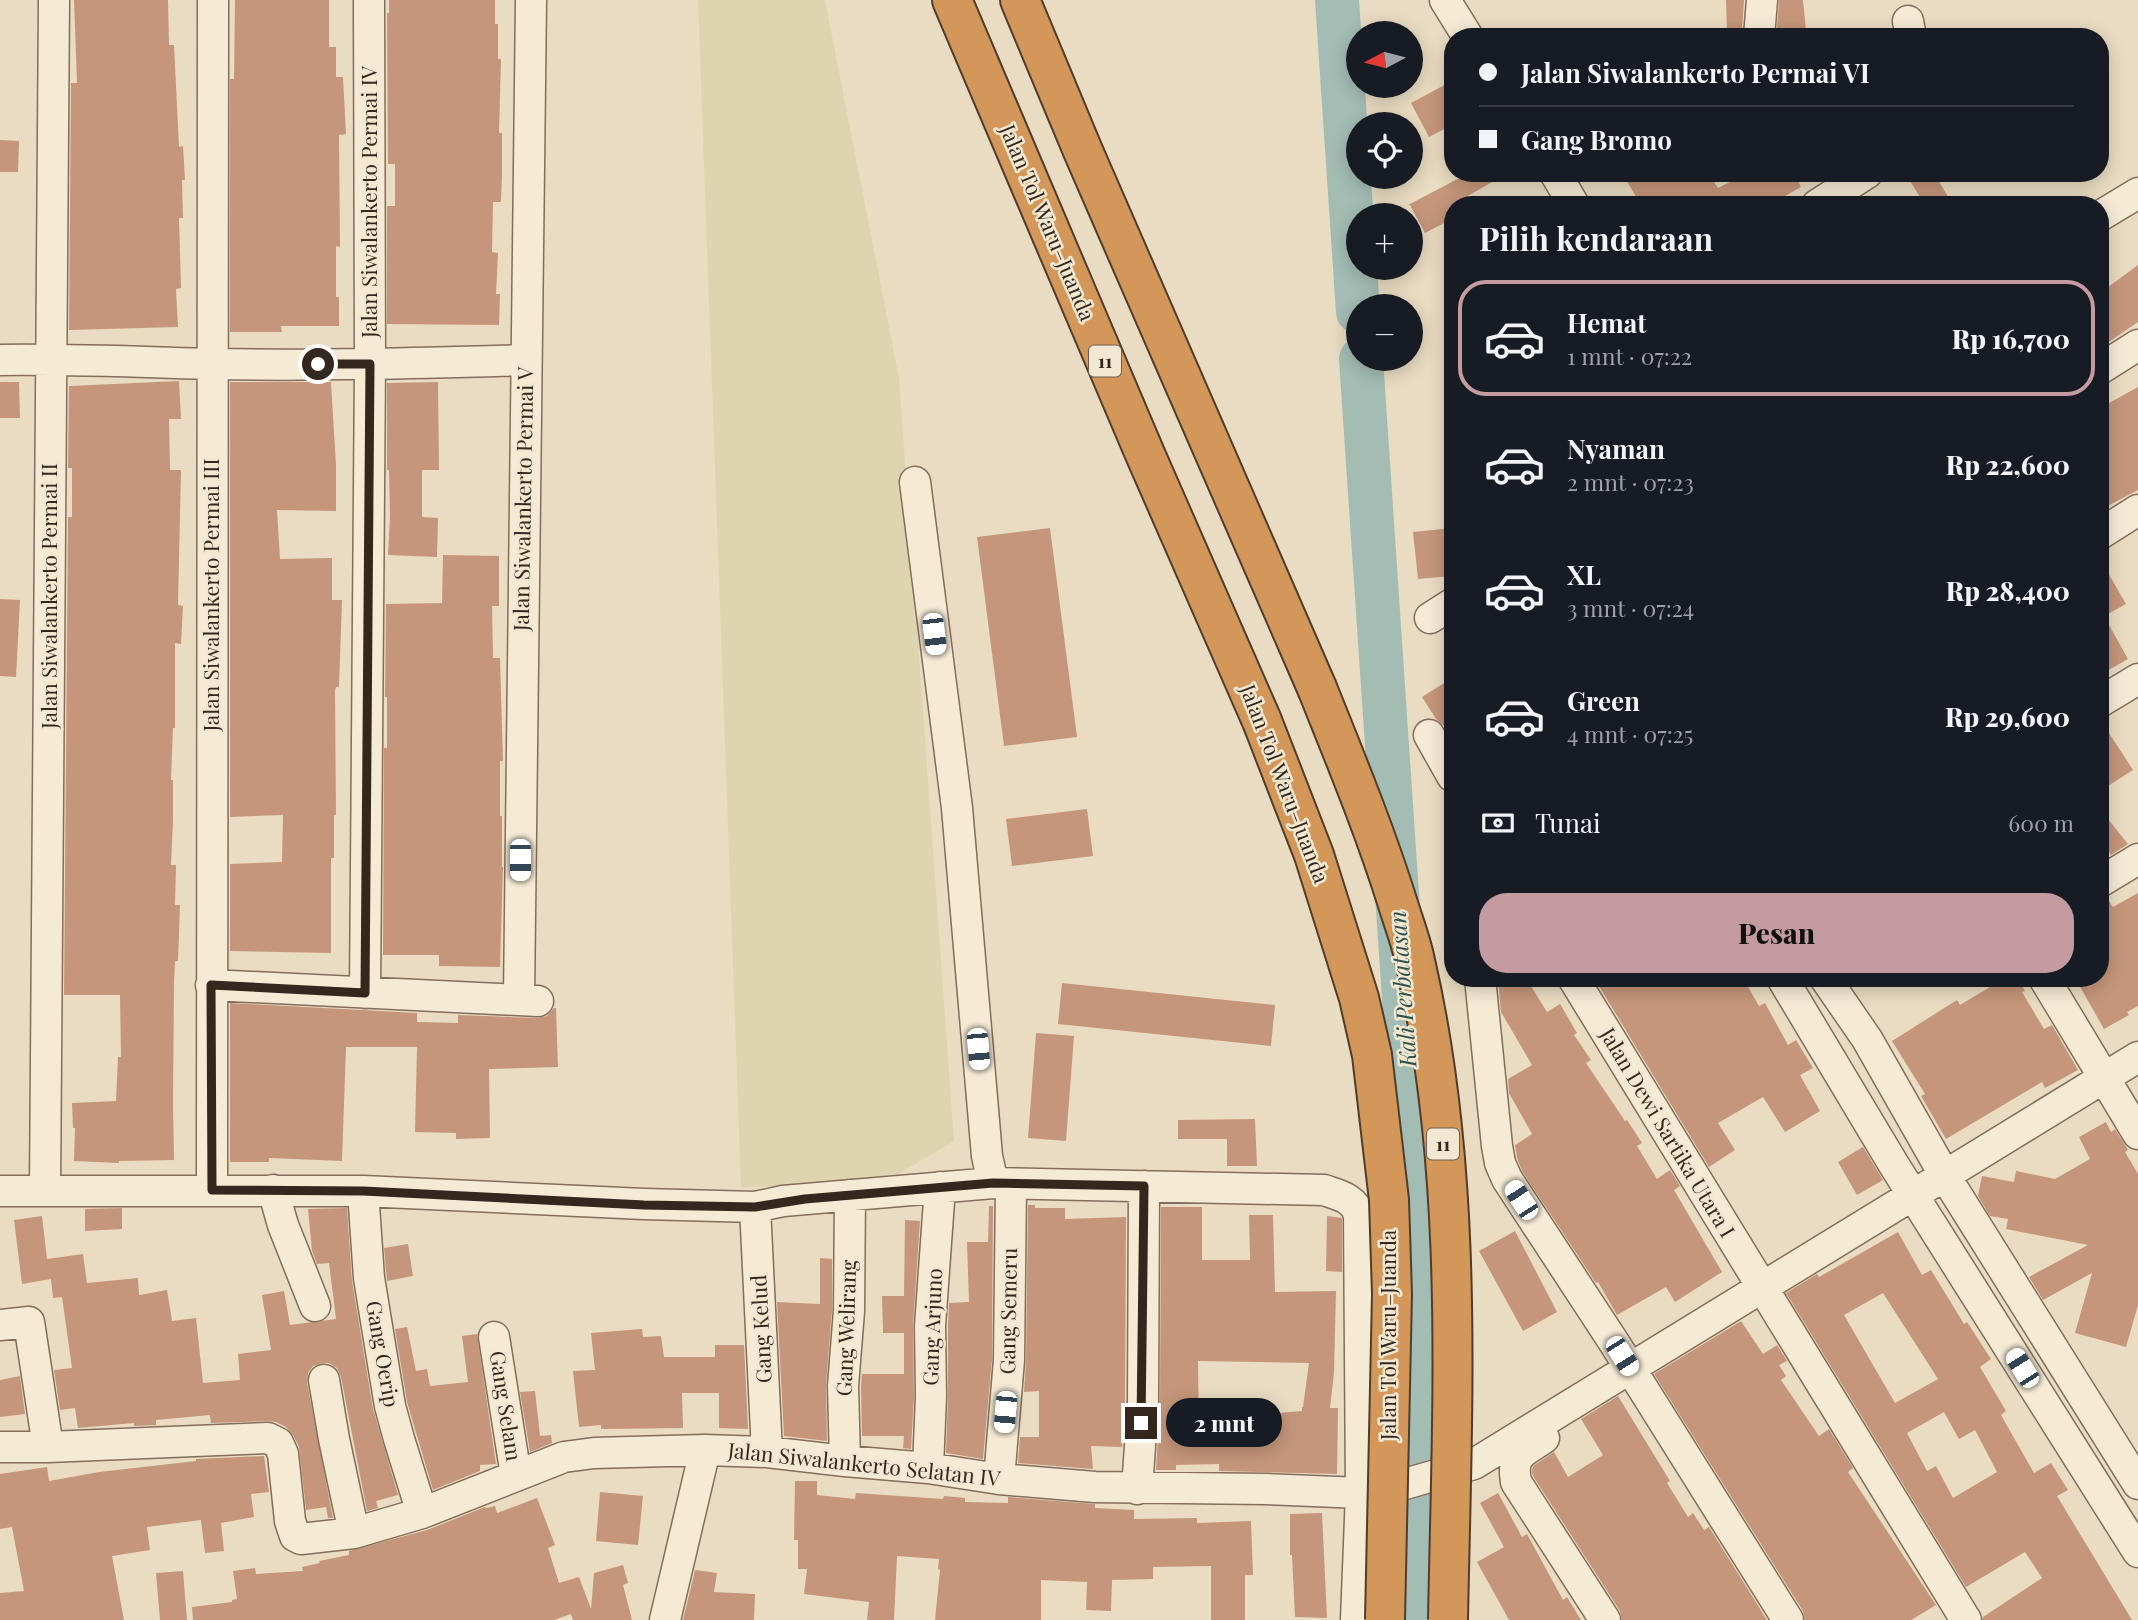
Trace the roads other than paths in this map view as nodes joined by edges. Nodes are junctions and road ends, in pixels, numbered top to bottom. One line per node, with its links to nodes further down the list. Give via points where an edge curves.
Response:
1 (54, 0): 16 (street, Jalan Siwalankerto Permai II)
2 (213, 0): 20 (street, Jalan Siwalankerto Permai III)
3 (369, 0): 21 (street, Jalan Siwalankerto Permai IV)
4 (531, 0): 18 (street, Jalan Siwalankerto Permai V)
5 (952, 0): 78 (highway, Jalan Tol Waru–Juanda / 11, bridge, via 1262,721 1314,855 1359,998 1372,1055 1389,1200 1392,1294)
6 (1020, 0): 79 (highway, 11, bridge, via 1317,688 1382,853 1415,959 1432,1042 1448,1191 1452,1307)
7 (1445, 0): 9 (street)
8 (1762, 0): 10 (street)
9 (1462, 28)
10 (1760, 28)
11 (1853, 182): 13 (street)
12 (2138, 193): 14 (street)
13 (1831, 196)
14 (2109, 211)
15 (2138, 345): 19 (street)
16 (52, 359): 17 (street); 20 (street); 50 (street, Jalan Siwalankerto Permai II)
17 (0, 360)
18 (525, 360): 21 (street); 37 (street, Jalan Siwalankerto Permai V, via 528,1000)
19 (2109, 363)
20 (212, 364): 21 (street); 31 (street, Jalan Siwalankerto Permai III)
21 (370, 364): 37 (street, Jalan Siwalankerto Permai IV)
22 (915, 482): 44 (street, Gang Semeru, via 957,808 987,1156)
23 (2138, 510): 24 (street)
24 (2109, 528)
25 (2138, 679): 26 (street)
26 (2109, 697)
27 (1429, 734): 28 (street)
28 (1444, 761)
29 (2138, 859): 30 (street)
30 (2109, 877)
31 (211, 985): 37 (street); 47 (street, Jalan Siwalankerto Permai III)
32 (1481, 987): 59 (street, via 1500,1163)
33 (1578, 987): 55 (street, Jalan Dewi Sartika Utara I)
34 (1788, 987): 39 (street)
35 (1831, 987): 38 (street)
36 (2049, 987): 41 (street)
37 (365, 993)
38 (1863, 1033): 39 (street); 43 (street)
39 (1829, 1054): 52 (street)
40 (2138, 1057): 41 (street, Jalan Siwalankerto Selatan IV)
41 (2104, 1078): 42 (street); 43 (street, Jalan Siwalankerto Selatan IV)
42 (2138, 1134)
43 (1945, 1176): 52 (street, Jalan Siwalankerto Selatan IV); 70 (street)
44 (1002, 1184): 45 (street); 46 (street); 69 (street, Gang Semeru, via 1009,1360)
45 (1144, 1186): 71 (street, via 1143,1403); 72 (street, via 1324,1191 1345,1197 1357,1209)
46 (940, 1187): 53 (street); 67 (street, Gang Arjuno, via 930,1326)
47 (212, 1190): 48 (street); 50 (street)
48 (273, 1190): 51 (street); 56 (street)
49 (0, 1191): 50 (street)
50 (45, 1191)
51 (363, 1191): 54 (street); 73 (street, Gang Oerip, via 369,1278 390,1406)
52 (1914, 1194): 55 (street, Jalan Siwalankerto Selatan IV); 75 (street)
53 (850, 1195): 54 (street); 66 (street, Gang Welirang)
54 (755, 1207): 65 (street, Gang Kelud)
55 (1762, 1288): 59 (street, Jalan Siwalankerto Selatan IV); 82 (street, Jalan Dewi Sartika Utara I)
56 (315, 1306)
57 (0, 1325): 63 (street, via 29,1322)
58 (494, 1337): 68 (street, Gang Selam)
59 (1630, 1369): 61 (street, Jalan Siwalankerto Selatan IV); 81 (street)
60 (324, 1380): 74 (street)
61 (1555, 1414): 72 (street, Jalan Siwalankerto Selatan IV, bridge, via 1474,1464); 80 (street, via 1545,1438 1518,1455 1513,1467 1516,1482)
62 (0, 1447): 63 (street, Jalan Siwalankerto Selatan IV)
63 (48, 1447): 74 (street, Jalan Siwalankerto Selatan IV, via 268,1438 278,1443 283,1454 295,1536)
64 (705, 1450): 65 (street, Jalan Siwalankerto Selatan IV); 68 (street, Jalan Siwalankerto Selatan IV, via 564,1457); 76 (street)
65 (767, 1452): 66 (street, Jalan Siwalankerto Selatan IV)
66 (845, 1461): 67 (street, Jalan Siwalankerto Selatan IV)
67 (928, 1468): 69 (street, Jalan Siwalankerto Selatan IV)
68 (516, 1476): 73 (street, Jalan Siwalankerto Selatan IV)
69 (999, 1479): 71 (street, Jalan Siwalankerto Selatan IV)
70 (2138, 1484)
71 (1137, 1489): 72 (street, Jalan Siwalankerto Selatan IV)
72 (1367, 1493): 77 (street)
73 (422, 1513): 74 (street, Jalan Siwalankerto Selatan IV)
74 (354, 1533)
75 (2138, 1552)
76 (665, 1620)
77 (1356, 1620)
78 (1385, 1620)
79 (1448, 1620)
80 (1605, 1620)
81 (1788, 1620)
82 (1966, 1620)

